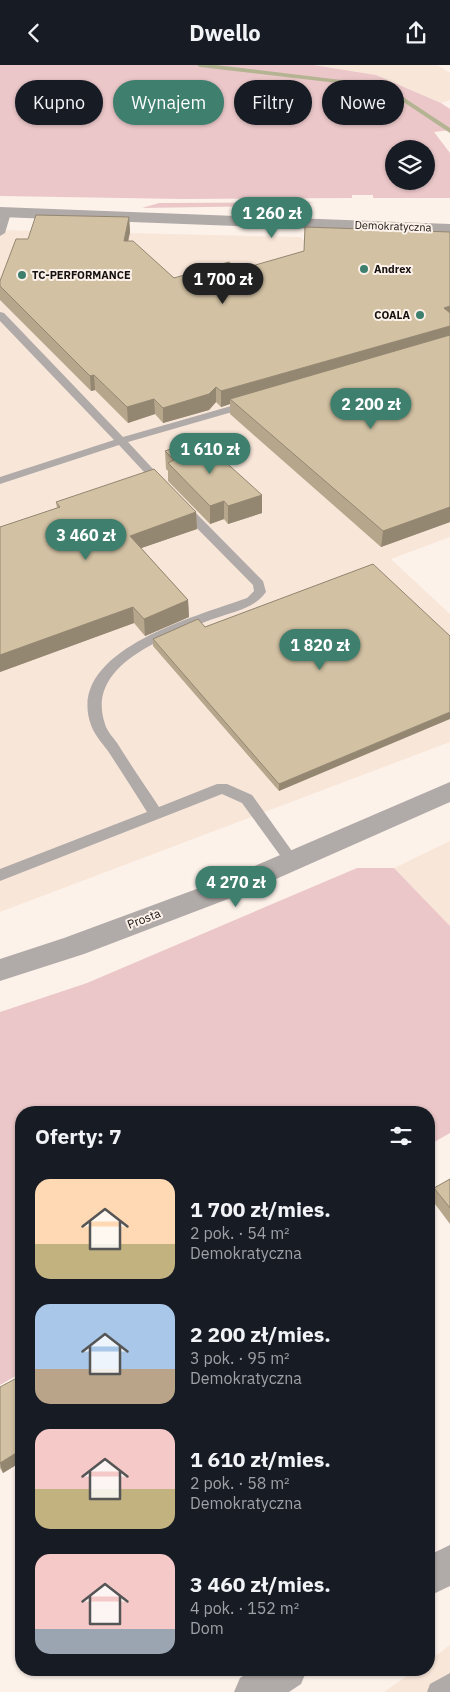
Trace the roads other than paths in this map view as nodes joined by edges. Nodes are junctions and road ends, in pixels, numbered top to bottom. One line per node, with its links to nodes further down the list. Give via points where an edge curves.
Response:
1 (374, 210): 3 (street, Demokratyczna, via 275,209)
2 (3, 212): 3 (street, Demokratyczna); 5 (lane)
3 (95, 215): 4 (street, Demokratyczna)
4 (450, 229)
5 (0, 233)
6 (0, 315): 8 (lane)
7 (264, 399): 8 (lane)
8 (121, 441): 9 (lane); 11 (lane, via 259,584 260,592 251,601 128,651 110,666 98,687 95,708 98,725)
9 (0, 481)
10 (450, 791): 12 (street, Prosta)
11 (156, 813): 12 (lane, via 222,788 247,799); 13 (lane)
12 (292, 861): 14 (street, Prosta, via 239,884)
13 (0, 875)
14 (0, 970)
15 (450, 1563): 16 (street)
16 (435, 1573)
17 (278, 1676): 19 (street)
18 (450, 1684): 20 (lane)
19 (254, 1692)
20 (438, 1692)

